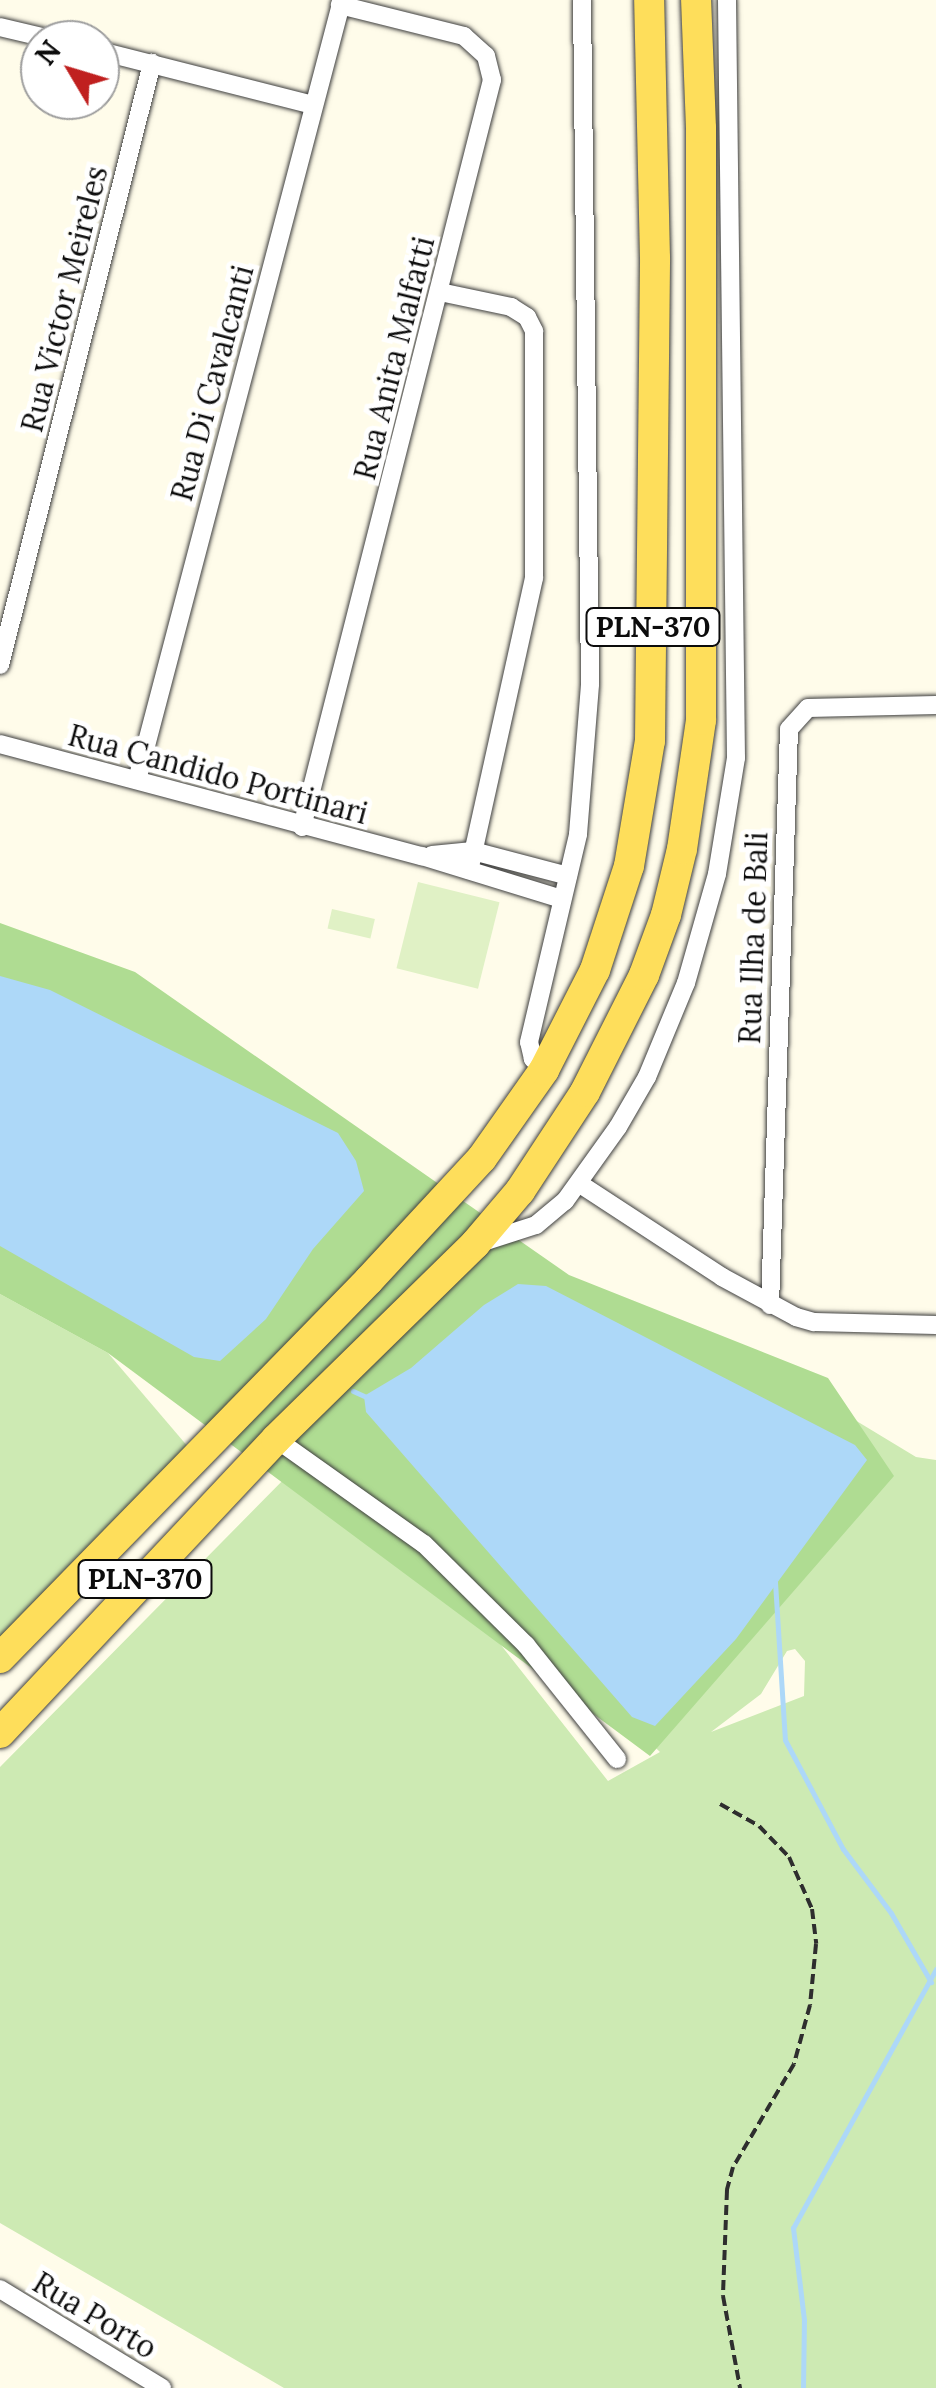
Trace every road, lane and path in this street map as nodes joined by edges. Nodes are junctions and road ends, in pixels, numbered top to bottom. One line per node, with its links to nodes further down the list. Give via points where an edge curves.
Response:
1 (582, 0): 22 (street, via 590,684 586,768)
2 (634, 0): 7 (main road)
3 (649, 0): 7 (main road, PLN-370)
4 (696, 0): 11 (main road, PLN-370)
5 (727, 0): 25 (street, via 736,758 717,874 686,983 647,1077)
6 (341, 2): 10 (street, Rua Di Cavalcanti); 13 (street, Rua Anita Malfatti, via 464,36 489,62 492,86)
7 (649, 50): 12 (main road, PLN-370)
8 (120, 56): 9 (street)
9 (152, 63): 10 (street); 14 (street, Rua Victor Meireles)
10 (312, 105): 17 (street, Rua Di Cavalcanti)
11 (702, 128): 12 (main road, via 690,168 684,348 677,355 662,348); 26 (main road, PLN-370, via 701,703 682,848 666,915 616,1037 520,1191)
12 (655, 258): 24 (main road, PLN-370, via 653,621 642,803 616,916)
13 (440, 292): 18 (street, Rua Anita Malfatti); 19 (street, via 519,310 534,331 534,578)
14 (0, 666)
15 (936, 705): 27 (street, Rua Ilha de Bali, via 808,708 789,729)
16 (0, 744): 17 (street, Rua Candido Portinari)
17 (137, 780): 18 (street, Rua Candido Portinari)
18 (302, 827): 20 (street, Rua Candido Portinari)
19 (473, 850): 20 (street, Rua Candido Portinari); 21 (street); 22 (street, Rua Candido Portinari)
20 (422, 856): 21 (street, Rua Candido Portinari)
21 (468, 870): 23 (street, Rua Candido Portinari)
22 (568, 876): 23 (street)
23 (562, 899): 24 (street, via 529,1042)
24 (544, 1070): 30 (main road, PLN-370, via 444,1200)
25 (580, 1184): 26 (street, via 536,1225); 27 (street)
26 (475, 1244): 29 (main road, PLN-370)
27 (770, 1306): 28 (street, via 814,1322)
28 (936, 1325)
29 (276, 1439): 31 (main road, PLN-370); 32 (street, via 424,1544 526,1645)
30 (0, 1658)
31 (0, 1733)
32 (617, 1759)
33 (720, 1804): 36 (path, via 759,1826 790,1857 812,1909 816,1944 810,2005 794,2064 733,2167 727,2190 723,2296)
34 (0, 2290): 35 (street, Rua Porto)
35 (162, 2388)
36 (740, 2388)

